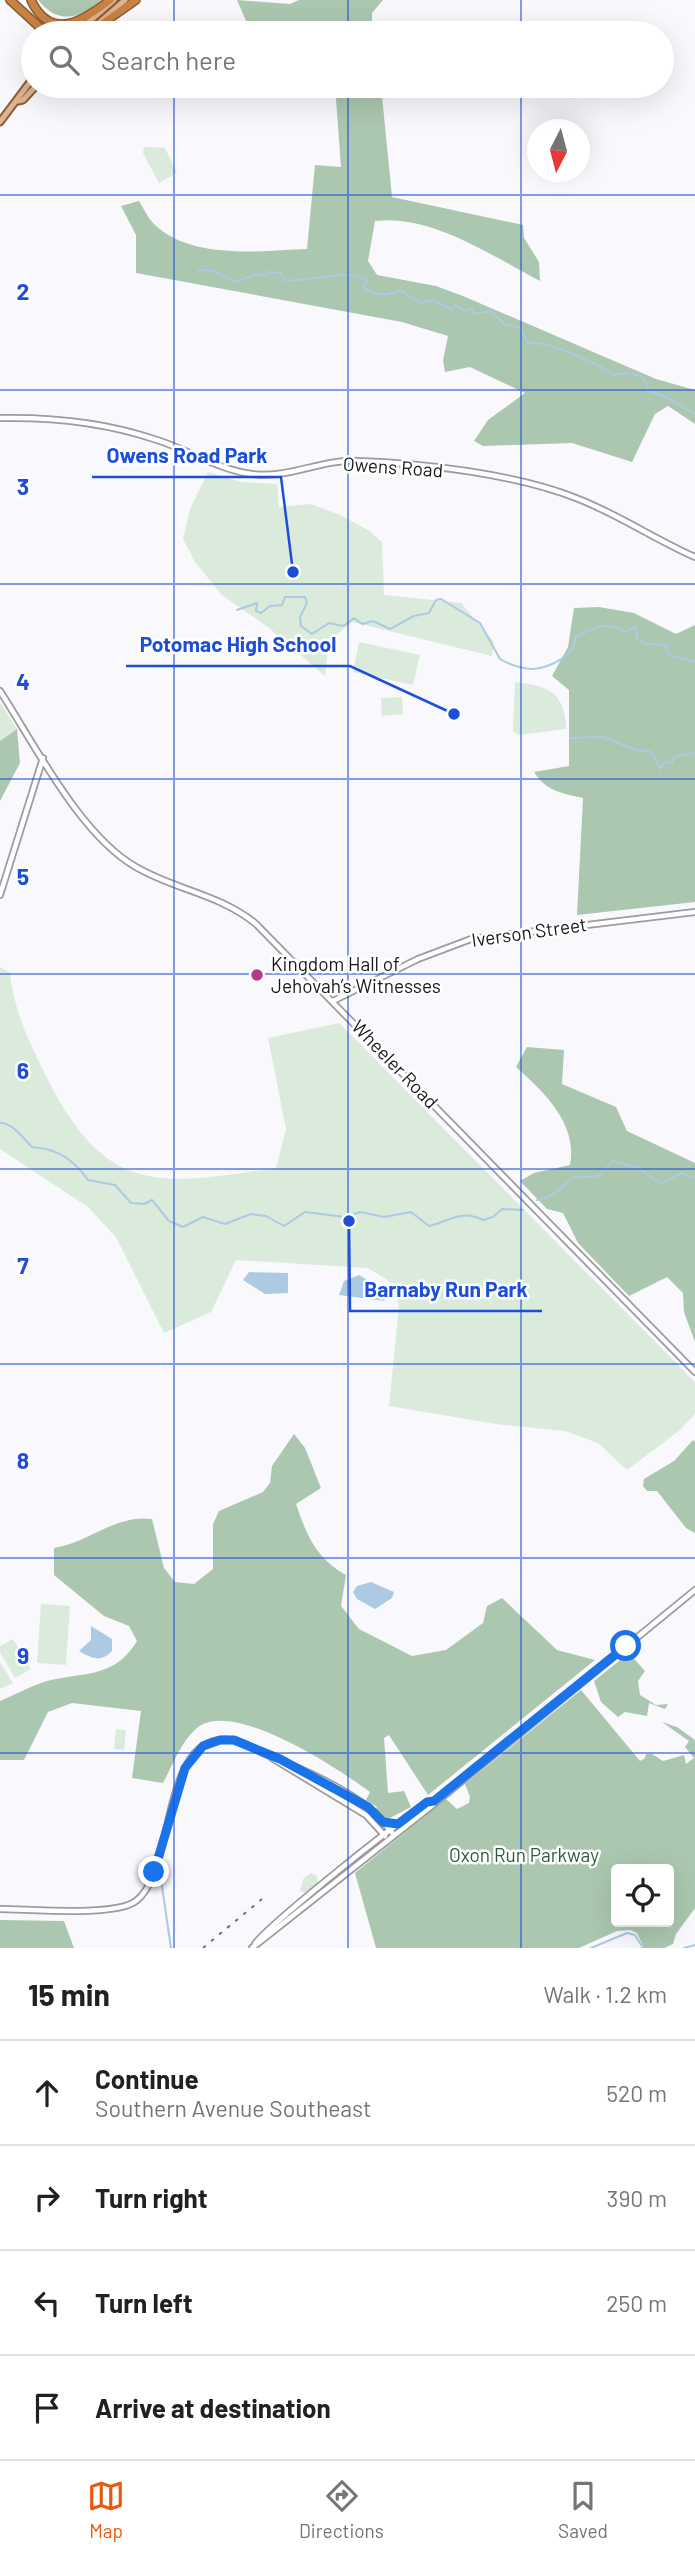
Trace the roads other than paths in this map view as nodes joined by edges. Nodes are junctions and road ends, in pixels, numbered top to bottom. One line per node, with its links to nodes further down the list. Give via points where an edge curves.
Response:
1 (10, 0): 6 (highway)
2 (31, 0): 7 (highway)
3 (112, 0): 8 (highway); 9 (main road)
4 (125, 0): 10 (main road)
5 (136, 0): 11 (highway)
6 (33, 21)
7 (50, 21)
8 (81, 21)
9 (89, 21)
10 (101, 21)
11 (105, 21)
12 (21, 96): 14 (main road)
13 (25, 98): 14 (main road)
14 (18, 101): 15 (main road)
15 (0, 122)
16 (0, 418): 17 (main road, Owens Road, via 47,419 122,431 252,474 285,474 354,460 507,478 594,506)
17 (695, 557)
18 (0, 691): 19 (main road, Wheeler Road)
19 (43, 758): 20 (main road); 22 (main road, Wheeler Road, via 108,847 138,869 242,913)
20 (0, 895)
21 (695, 912): 22 (main road, Iverson Street, via 471,939)
22 (333, 1001): 23 (main road, Wheeler Road)
23 (695, 1372)
24 (695, 1590): 26 (main road)
25 (271, 1756): 27 (main road, via 349,1796); 30 (main road, via 277,1764 366,1815); 31 (main road, via 226,1740 203,1746 193,1755 149,1887 134,1903 107,1910)
26 (434, 1801): 28 (main road); 29 (main road)
27 (383, 1822): 28 (main road); 29 (main road)
28 (398, 1824): 29 (main road)
29 (392, 1833): 30 (main road)
30 (386, 1838): 32 (main road)
31 (0, 1909)
32 (253, 1947)

